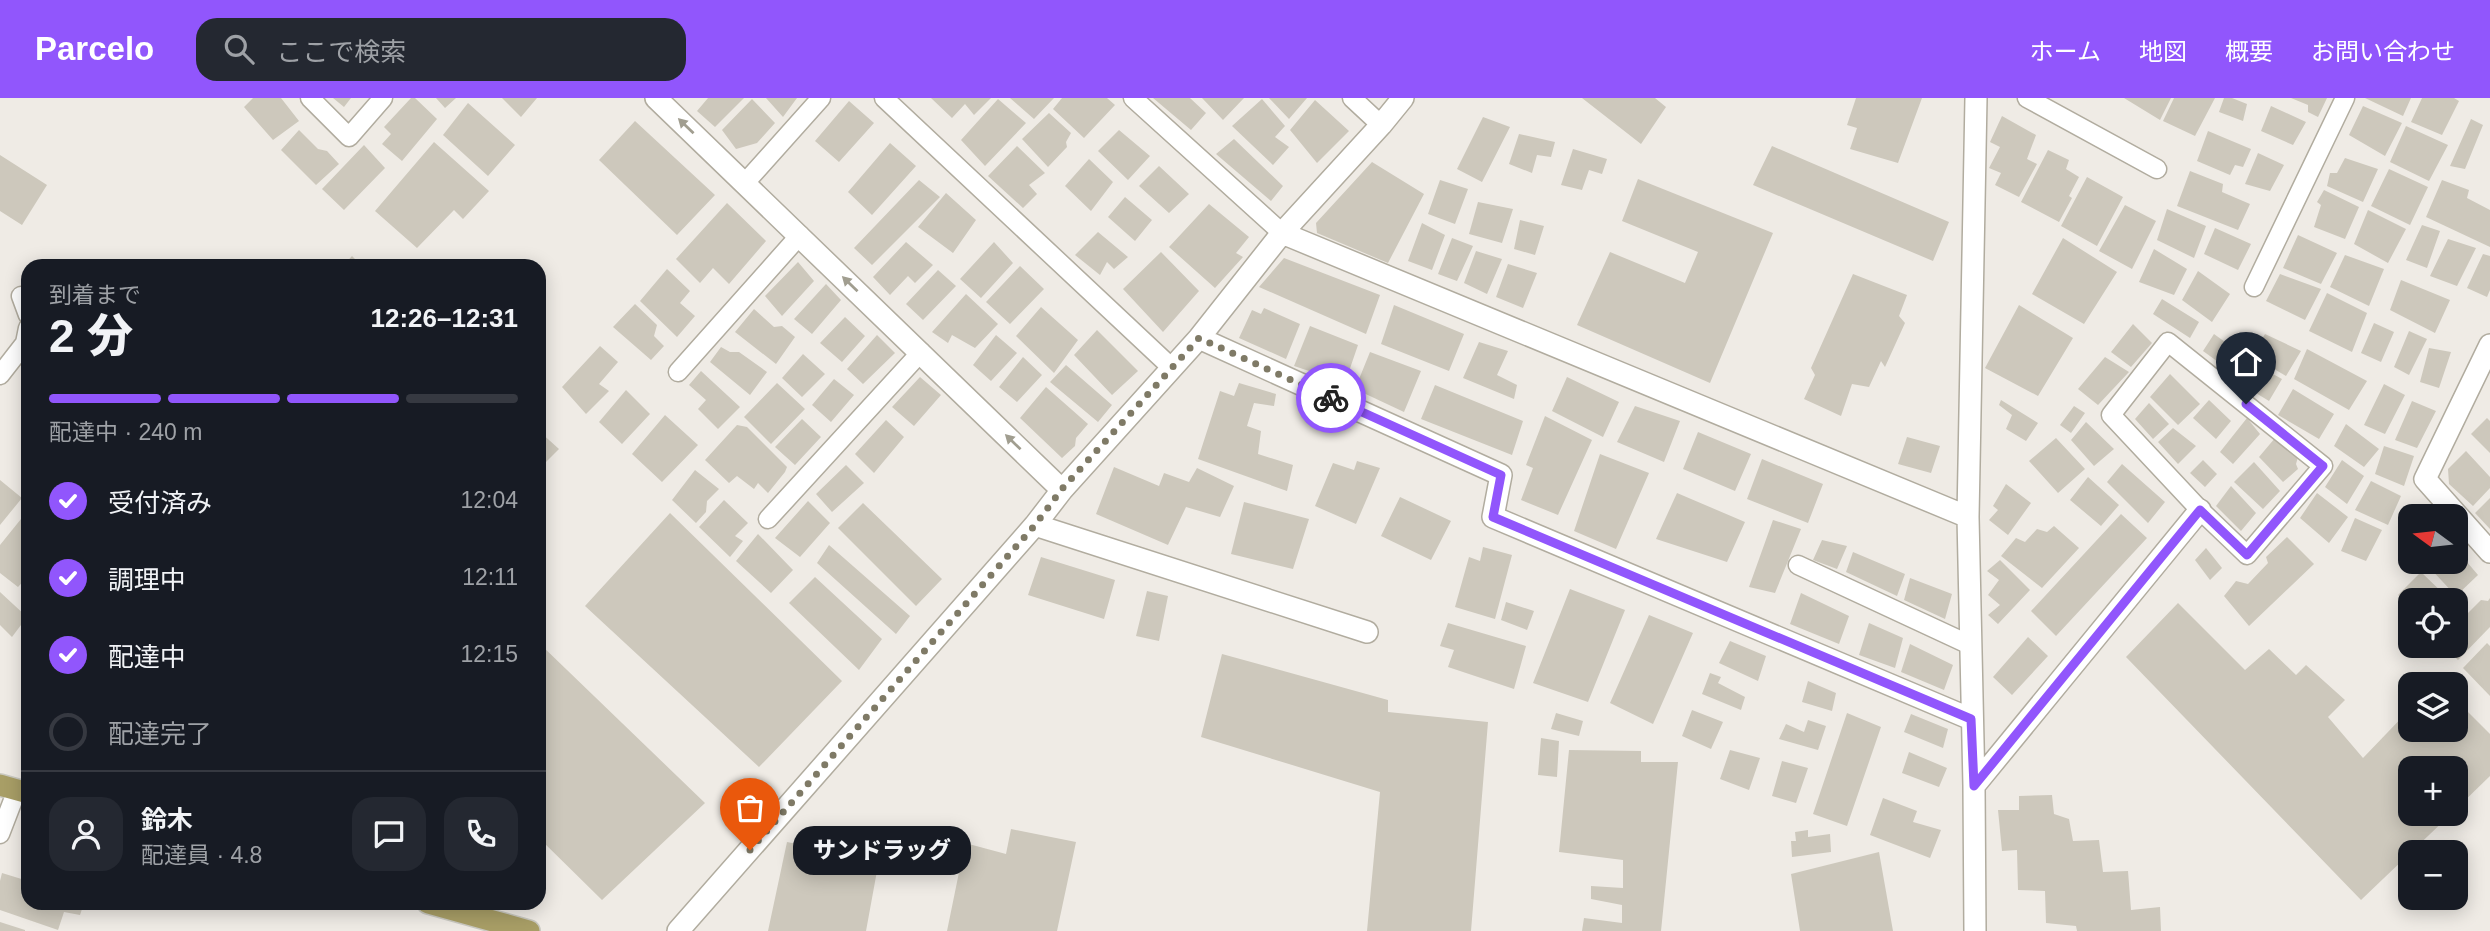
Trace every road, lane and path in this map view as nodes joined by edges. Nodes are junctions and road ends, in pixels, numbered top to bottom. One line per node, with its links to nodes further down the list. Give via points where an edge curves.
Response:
1 (310, 98): 2 (lane, via 349,137)
2 (383, 98)
3 (656, 98): 14 (street, one-way to 3)
4 (821, 98): 14 (lane)
5 (884, 98): 22 (lane)
6 (1133, 98): 15 (lane)
7 (1352, 98): 12 (lane)
8 (1403, 98): 12 (street)
9 (1976, 98): 27 (street)
10 (2026, 98): 13 (lane)
11 (2346, 98): 17 (lane)
12 (1381, 125): 15 (street)
13 (2157, 169)
14 (744, 184): 16 (street)
15 (1282, 233): 18 (street); 27 (street)
16 (800, 236): 21 (street, one-way to 16); 23 (lane)
17 (2254, 287)
18 (1199, 338): 22 (street); 34 (street, via 1501,475 1493,517)
19 (2490, 345): 30 (street, via 2425,479)
20 (21, 348): 24 (lane)
21 (921, 352): 25 (street, one-way to 21); 28 (lane)
22 (1172, 368): 25 (street)
23 (678, 372)
24 (0, 375)
25 (1062, 489): 29 (street)
26 (2200, 510): 26 (lane, via 2112,415 2168,342 2323,466 2247,555); 35 (street)
27 (1968, 517): 33 (street)
28 (768, 519)
29 (1035, 525): 32 (street); 40 (street)
30 (2490, 552)
31 (1798, 565): 33 (lane)
32 (1367, 632)
33 (1970, 645): 34 (street)
34 (1971, 719): 35 (street)
35 (1974, 786): 41 (street)
36 (15, 789): 37 (lane)
37 (0, 834)
38 (453, 910): 39 (main road)
39 (528, 931)
40 (678, 931)
41 (1975, 931)

